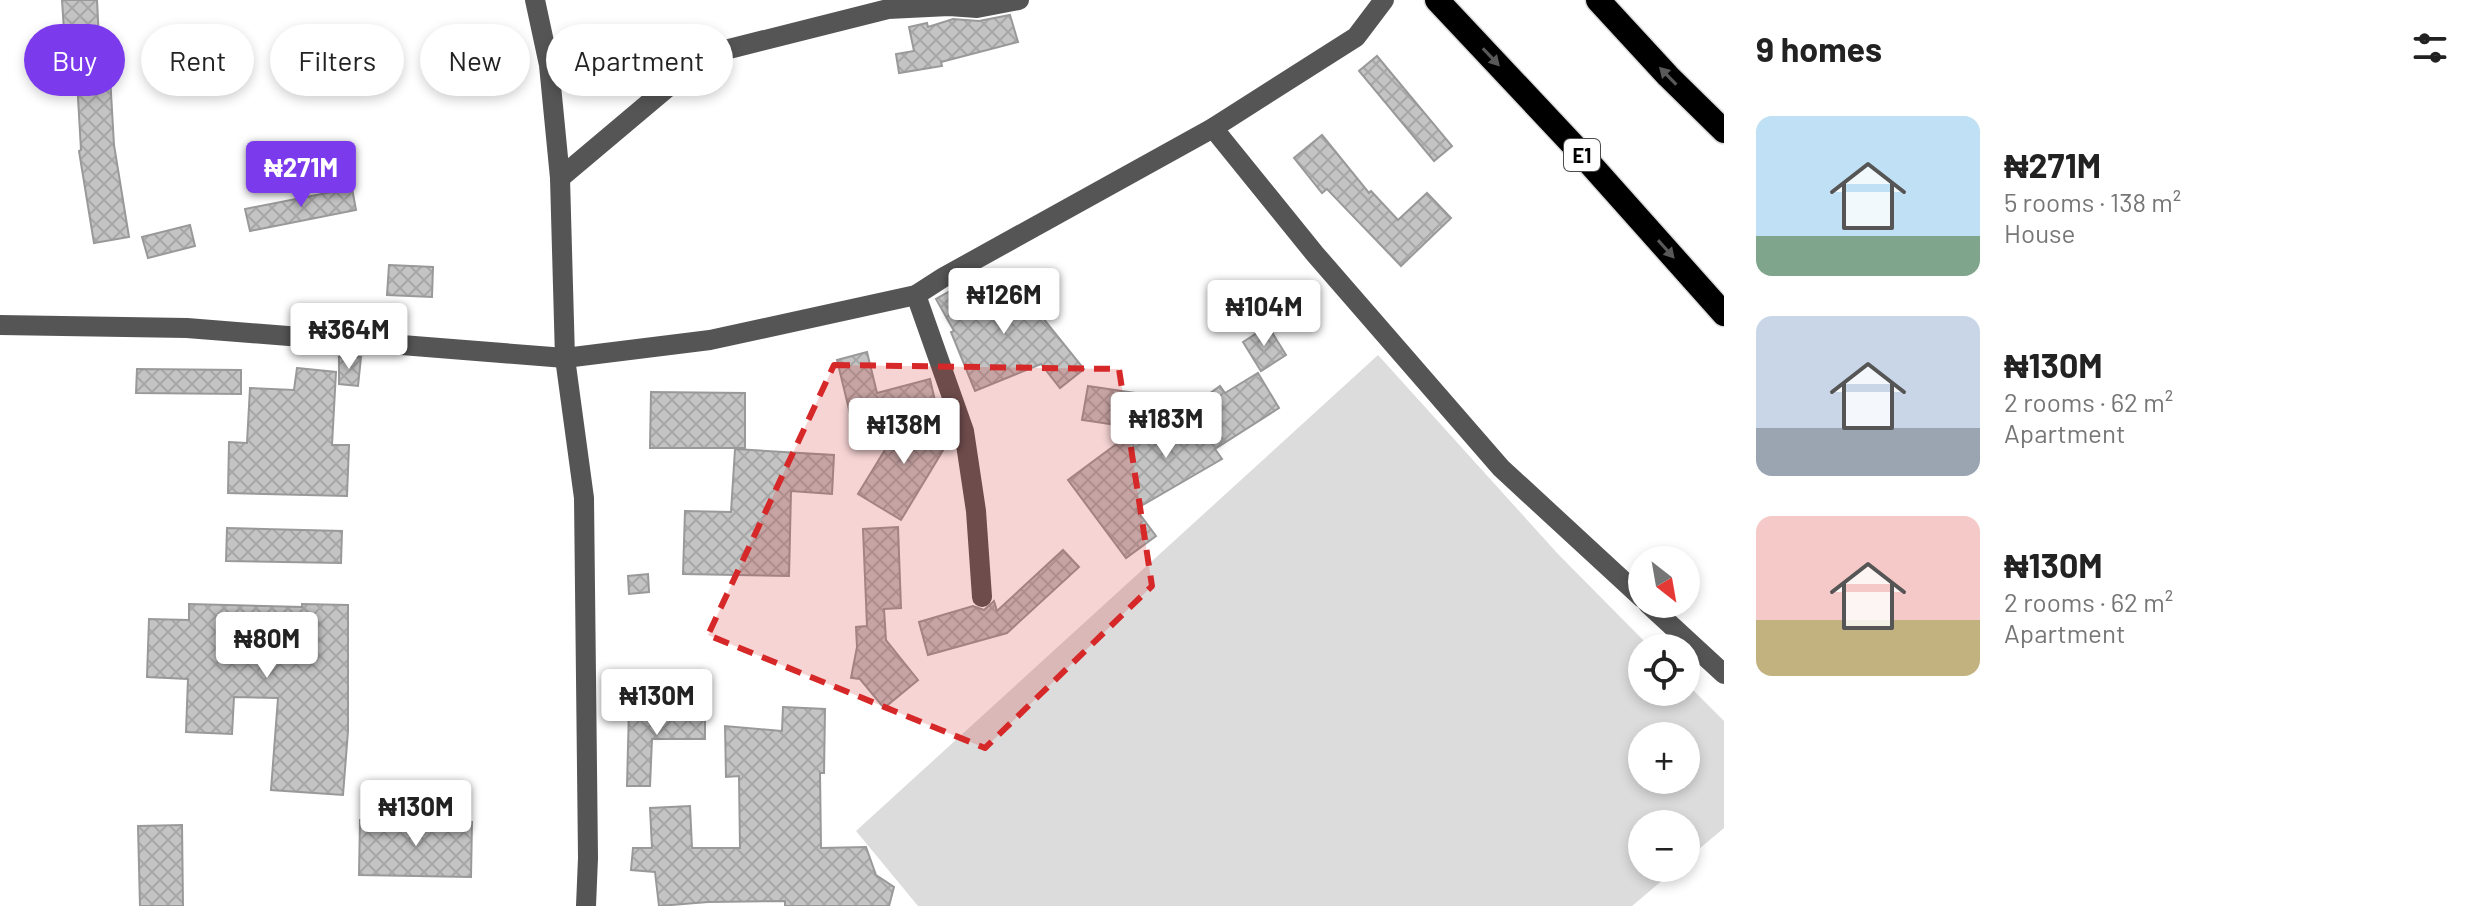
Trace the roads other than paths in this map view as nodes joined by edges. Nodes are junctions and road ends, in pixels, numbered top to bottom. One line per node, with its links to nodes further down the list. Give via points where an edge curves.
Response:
1 (535, 0): 8 (street, via 549,65)
2 (1019, 0): 8 (street, via 977,8 888,9 721,51 693,66)
3 (1384, 0): 6 (street, via 1356,37)
4 (1437, 0): 10 (highway, E1, one-way to 10)
5 (1598, 0): 7 (highway, one-way to 5)
6 (1213, 128): 9 (street); 13 (street, via 1501,468)
7 (1724, 131)
8 (560, 178): 12 (street)
9 (916, 295): 12 (street, via 710,340); 14 (street, via 964,431)
10 (1724, 314)
11 (0, 325): 12 (street, via 187,328)
12 (565, 358): 17 (street, via 584,498)
13 (1628, 585)
14 (982, 597)
15 (1663, 618): 16 (street)
16 (1724, 674)
17 (586, 906)

